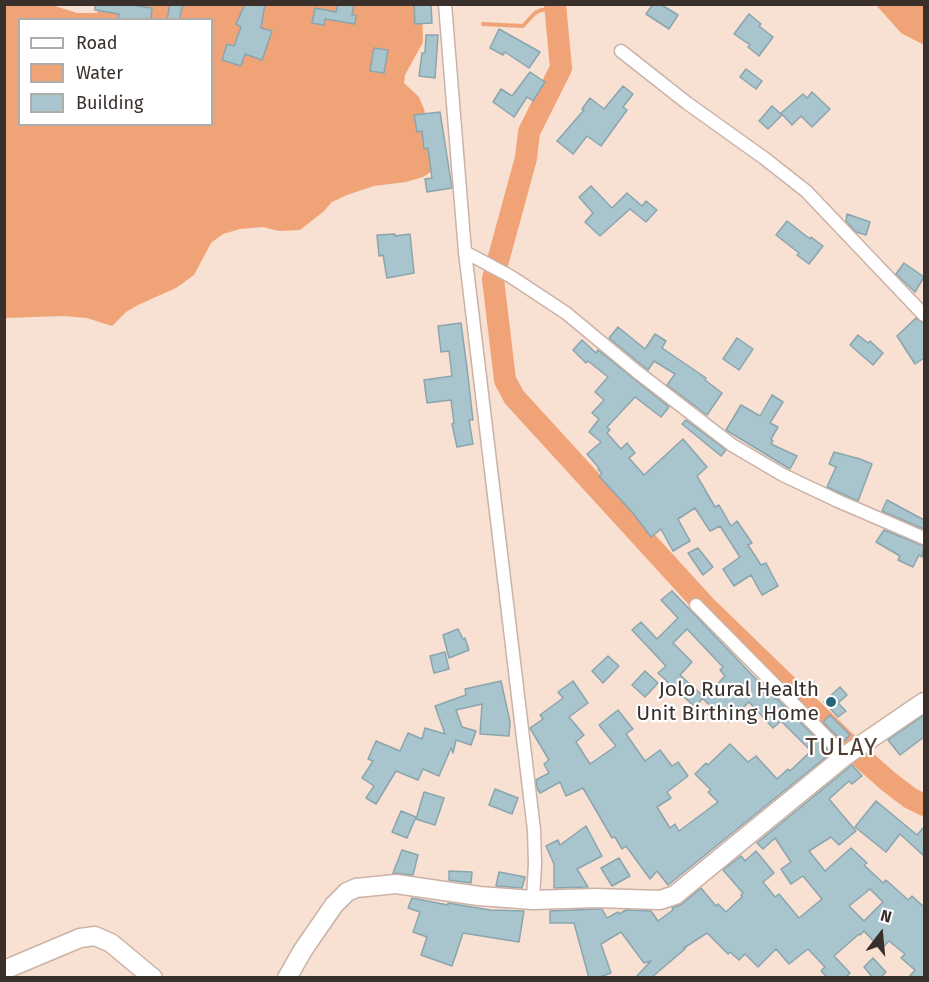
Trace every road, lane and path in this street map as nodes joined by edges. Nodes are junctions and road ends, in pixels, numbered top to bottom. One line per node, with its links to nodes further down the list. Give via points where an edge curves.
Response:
1 (445, 4): 3 (street)
2 (621, 51): 4 (street, via 806,191)
3 (465, 252): 5 (street, via 575,319 732,445 783,475); 9 (street, via 534,830)
4 (924, 315)
5 (924, 538)
6 (696, 605): 8 (street)
7 (924, 702): 8 (street)
8 (851, 752): 9 (street, via 675,895 660,900)
9 (533, 900): 12 (street, via 396,884 356,888 334,905)
10 (4, 970): 11 (street, via 80,938 95,936 111,943)
11 (153, 978)
12 (287, 978)

